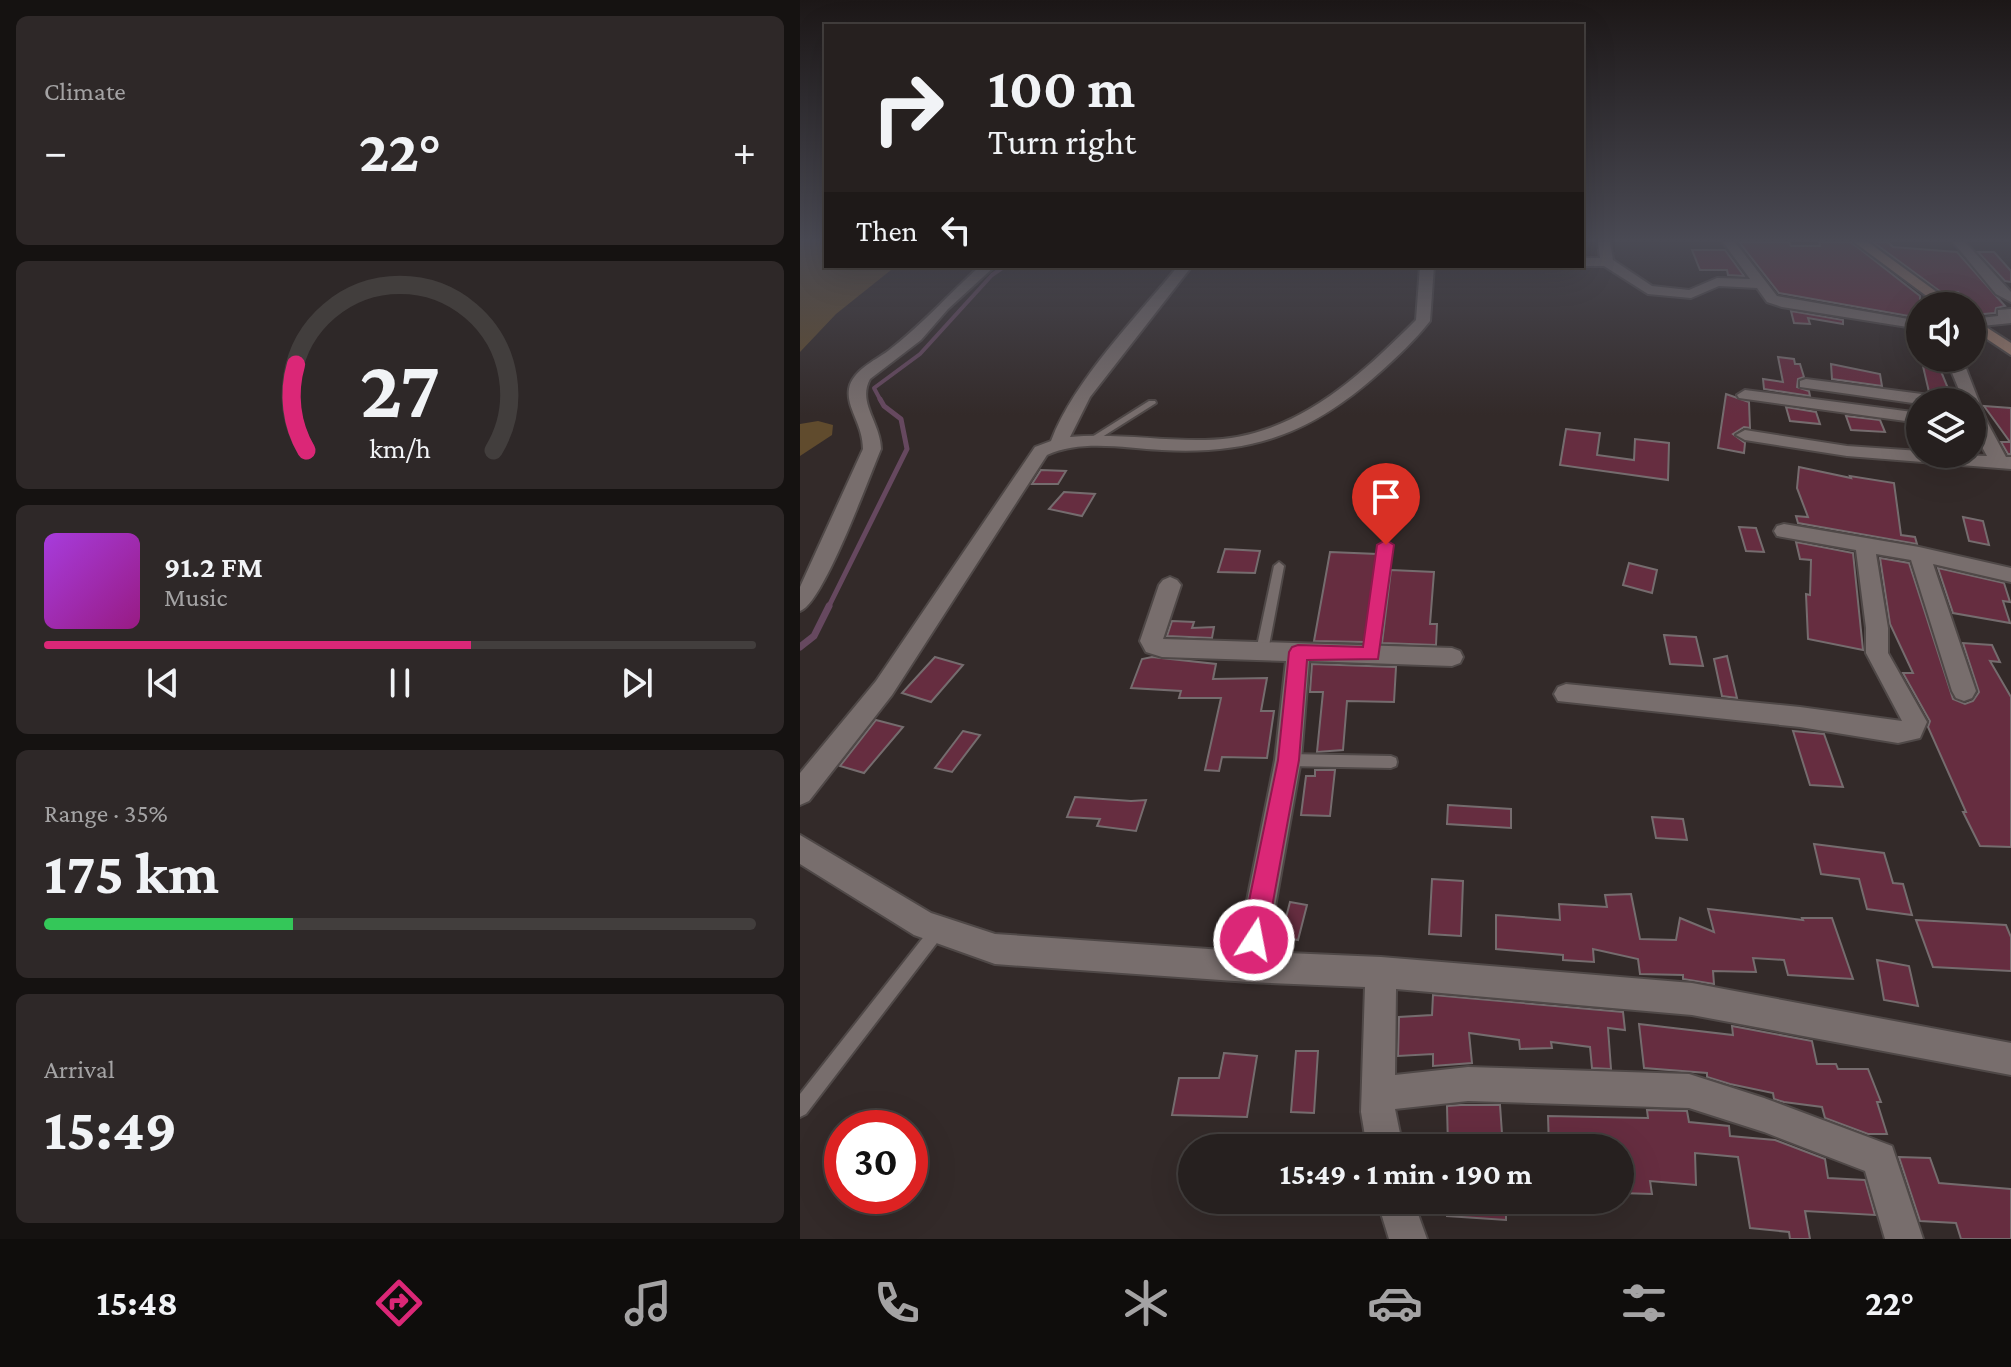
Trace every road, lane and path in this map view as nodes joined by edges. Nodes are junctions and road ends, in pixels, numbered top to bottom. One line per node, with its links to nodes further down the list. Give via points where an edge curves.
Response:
1 (950, 300): 27 (street, via 916,337 870,369 857,387 872,449)
2 (1158, 300): 18 (street, via 1083,395)
3 (1425, 300): 17 (street, via 1423,321 1366,378 1287,430 1231,444)
4 (1774, 300): 7 (street)
5 (2011, 313): 6 (street, via 2003,313 2007,320)
6 (1986, 322)
7 (1906, 323)
8 (1986, 333): 9 (main road)
9 (2011, 350)
10 (1806, 384): 12 (street)
11 (1745, 395): 14 (street)
12 (1906, 397)
13 (1152, 403): 17 (lane)
14 (1906, 416)
15 (1986, 432): 19 (street)
16 (1745, 435): 19 (street, via 1847,451)
17 (1088, 442): 18 (street)
18 (1059, 444): 36 (street, via 1035,458 884,688)
19 (2006, 463)
20 (1784, 531): 22 (street)
21 (1386, 545): 30 (lane)
22 (1865, 545): 23 (street); 33 (street, via 1877,653 1915,722 1911,731)
23 (1919, 554): 25 (street); 32 (street)
24 (1279, 566): 28 (lane)
25 (2011, 575)
26 (1170, 585): 28 (street, via 1151,641 1154,646)
27 (800, 603)
28 (1262, 651): 29 (street)
29 (1298, 652): 30 (street); 34 (street)
30 (1372, 654): 31 (street)
31 (1452, 657)
32 (1964, 691)
33 (1566, 694)
34 (1288, 760): 35 (lane); 39 (street)
35 (1391, 762)
36 (800, 793)
37 (800, 848): 38 (street)
38 (938, 930): 39 (street, via 995,949); 43 (lane)
39 (1249, 967): 40 (street)
40 (1381, 972): 41 (street, via 1692,999); 42 (street)
41 (2011, 1059)
42 (1379, 1094): 44 (street); 47 (street, via 1468,1084 1689,1091 1879,1159)
43 (800, 1108)
44 (1382, 1134)
45 (1400, 1214): 46 (street)
46 (1408, 1239)
47 (1904, 1239)

